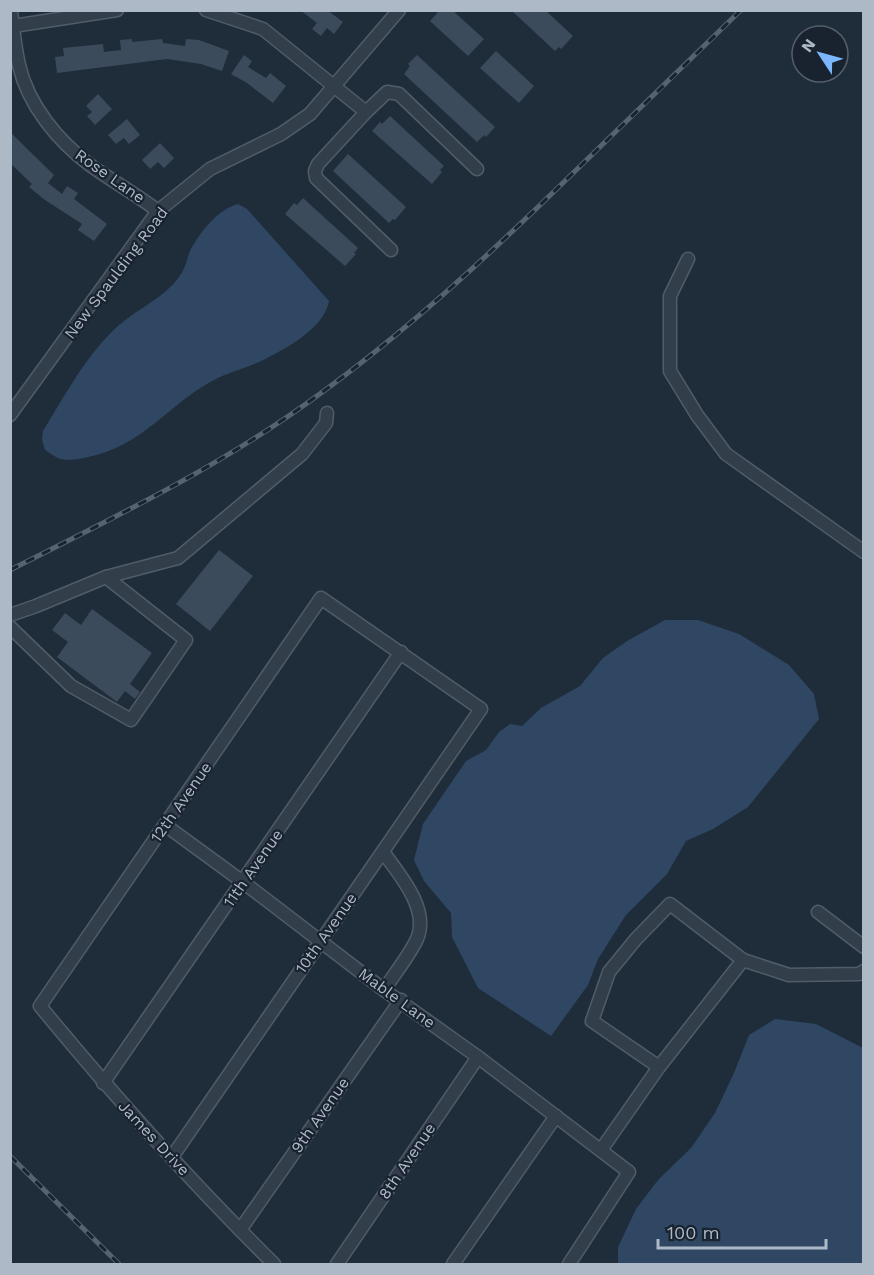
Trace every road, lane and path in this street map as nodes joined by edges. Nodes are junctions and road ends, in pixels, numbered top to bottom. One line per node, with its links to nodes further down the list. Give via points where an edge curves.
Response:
1 (11, 10): 5 (street, Rose Lane)
2 (117, 10): 5 (street)
3 (206, 10): 6 (street, via 263,29)
4 (399, 10): 6 (street, New Spaulding Road)
5 (13, 26): 9 (street, Rose Lane, via 19,67 28,91 55,132 91,165)
6 (333, 85): 7 (street); 9 (street, New Spaulding Road, via 310,114 281,134 210,169)
7 (366, 112): 8 (street, via 387,92 399,94); 10 (street, via 318,164 316,178)
8 (477, 169)
9 (159, 211): 13 (street, New Spaulding Road)
10 (391, 250)
11 (688, 259): 14 (street, via 670,296 670,371 726,454)
12 (327, 413): 15 (street, via 326,423 302,454 178,558)
13 (10, 415)
14 (864, 552)
15 (106, 577): 16 (street); 17 (street, via 186,640 131,720 71,686)
16 (10, 615)
17 (10, 627)
18 (401, 652): 19 (street, 12th Avenue, via 321,598); 20 (street, 10th Avenue, via 481,710); 21 (street, 11th Avenue)
19 (165, 825): 21 (street, Mable Lane); 29 (street, 12th Avenue)
20 (383, 852): 23 (street, 10th Avenue); 27 (street, via 408,886 420,915 418,937)
21 (243, 882): 23 (street, Mable Lane); 32 (street, 11th Avenue)
22 (818, 912): 24 (street)
23 (321, 940): 27 (street, Mable Lane); 35 (street, 10th Avenue)
24 (864, 947)
25 (743, 960): 26 (street, via 789,975); 31 (street); 31 (street, via 670,904 609,972 592,1021)
26 (861, 972)
27 (384, 990): 28 (street, Mable Lane)
28 (401, 1000): 30 (street, Mable Lane); 36 (street, 9th Avenue)
29 (40, 1006): 32 (street, James Drive)
30 (478, 1057): 33 (street, Mable Lane); 38 (street, 8th Avenue)
31 (659, 1067): 34 (street)
32 (104, 1083): 35 (street, James Drive)
33 (556, 1116): 34 (street, Mable Lane); 39 (street)
34 (601, 1150): 40 (street, Mable Lane, via 629,1172)
35 (172, 1156): 36 (street, James Drive)
36 (240, 1230): 37 (street, James Drive)
37 (274, 1264)
38 (337, 1264)
39 (453, 1264)
40 (569, 1264)

